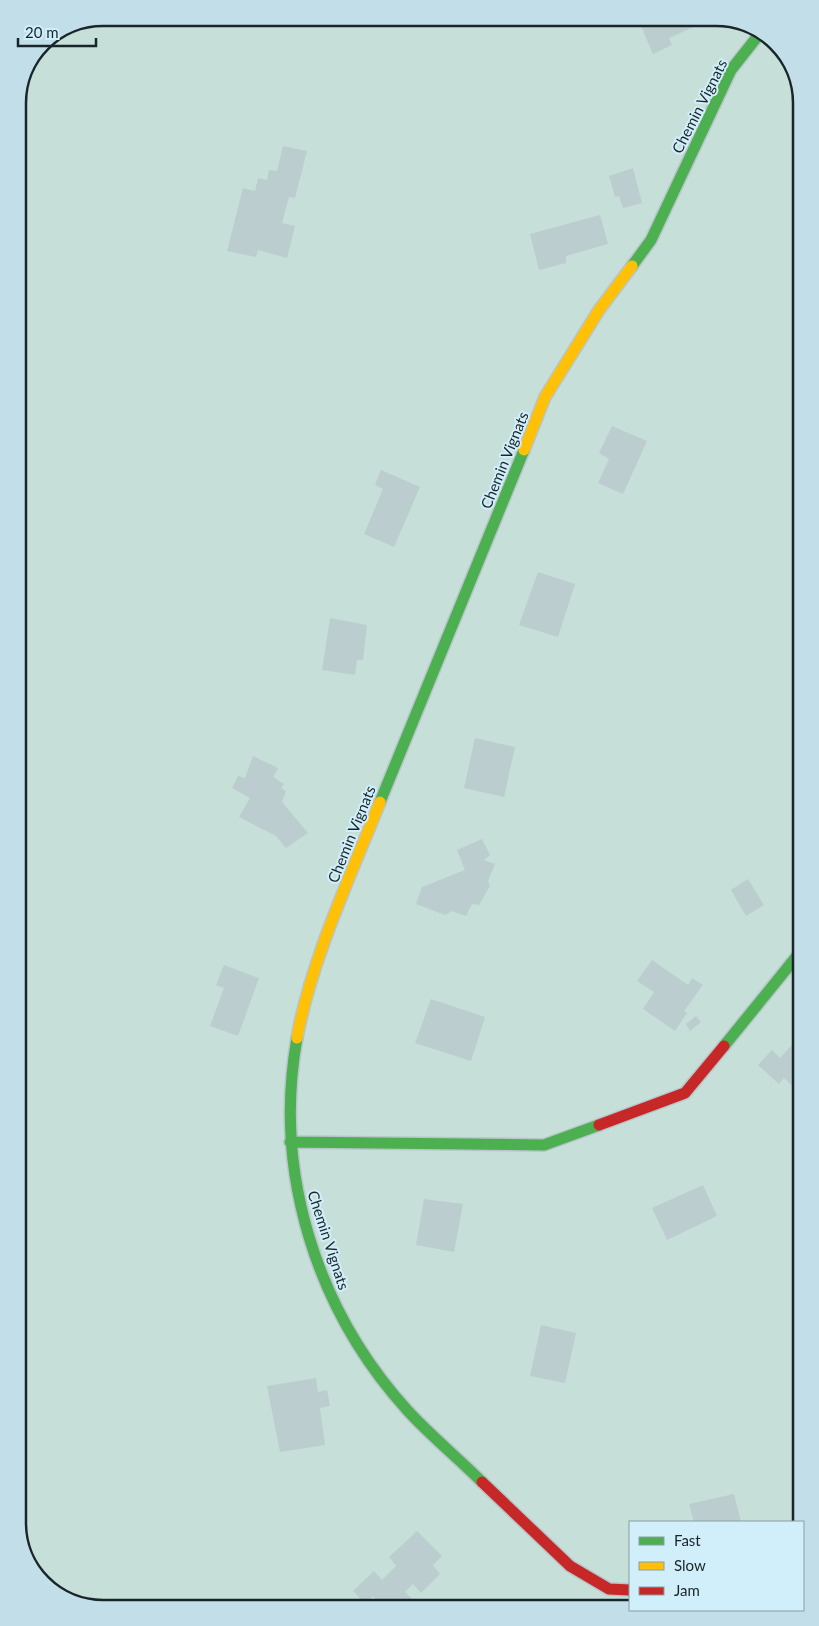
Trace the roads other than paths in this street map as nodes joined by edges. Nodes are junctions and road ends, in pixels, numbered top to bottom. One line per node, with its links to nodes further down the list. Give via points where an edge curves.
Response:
1 (757, 38): 3 (street, Chemin Vignats, via 731,70 651,240 599,310 545,397 340,901 302,1008 290,1075)
2 (793, 962): 3 (street, via 685,1093 544,1145)
3 (290, 1142): 4 (street, Chemin Vignats, via 298,1197 315,1256 332,1300 360,1349 408,1411 570,1566 609,1589)
4 (629, 1590)

